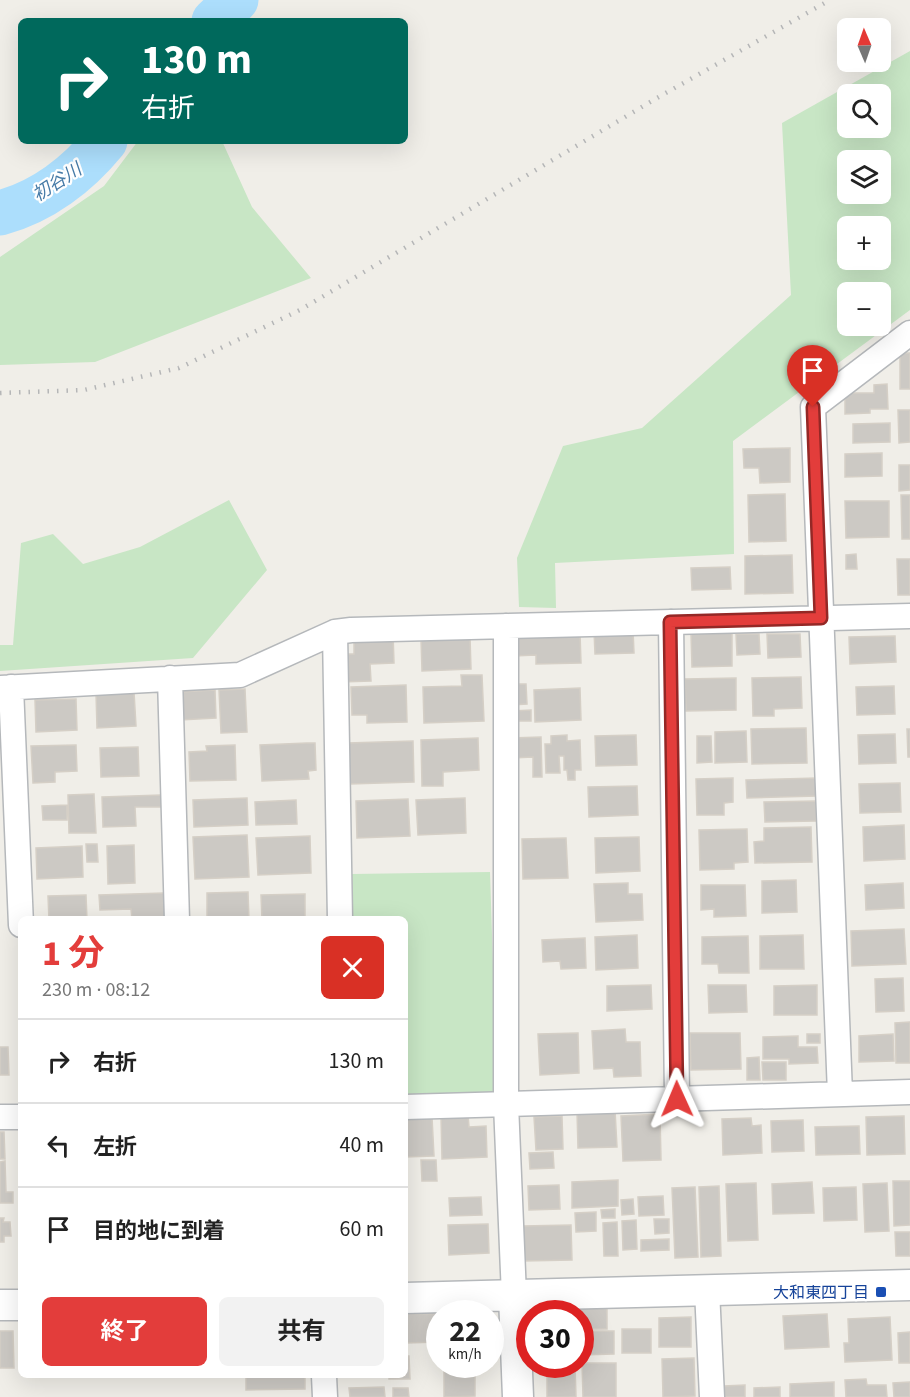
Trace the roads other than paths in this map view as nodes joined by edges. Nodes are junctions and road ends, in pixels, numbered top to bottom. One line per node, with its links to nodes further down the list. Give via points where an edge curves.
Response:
1 (910, 333): 3 (street, via 813,407)
2 (910, 616): 3 (street)
3 (821, 618): 4 (street); 13 (street)
4 (670, 622): 5 (street); 14 (street)
5 (506, 626): 6 (street); 15 (street)
6 (335, 633): 7 (street, via 240,675); 11 (street)
7 (170, 678): 8 (street); 10 (street)
8 (6, 688): 9 (street)
9 (20, 916)
10 (177, 916)
11 (340, 916)
12 (910, 1092): 13 (street)
13 (840, 1094): 14 (street)
14 (677, 1099): 15 (street)
15 (506, 1104): 16 (street); 21 (street)
16 (408, 1107)
17 (18, 1117): 18 (street)
18 (0, 1118)
19 (910, 1285): 20 (street)
20 (707, 1290): 21 (street); 28 (street)
21 (514, 1296): 22 (street); 27 (street)
22 (408, 1298)
23 (0, 1305): 24 (street)
24 (18, 1305)
25 (324, 1378): 26 (street)
26 (325, 1397)
27 (518, 1397)
28 (712, 1397)

